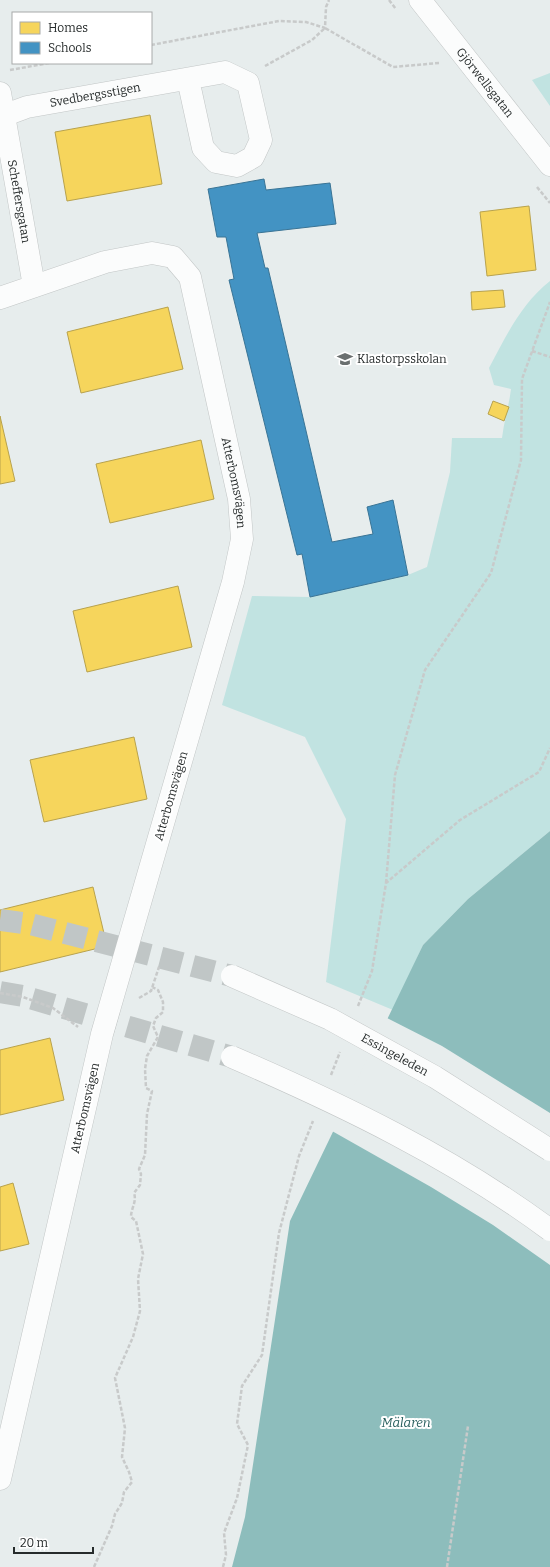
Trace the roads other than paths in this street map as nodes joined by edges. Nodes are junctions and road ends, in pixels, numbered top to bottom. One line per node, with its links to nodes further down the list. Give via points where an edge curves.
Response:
1 (420, 0): 5 (main road, Gjörwellsgatan)
2 (188, 79): 2 (main road, Svedbergsstigen, via 225,72 248,83 261,140 254,157 237,166 216,162 202,148); 4 (main road, Svedbergsstigen, via 27,107)
3 (0, 93): 4 (main road, Scheffersgatan)
4 (2, 116): 6 (main road, Scheffersgatan)
5 (550, 165)
6 (34, 286): 7 (main road, Atterbomsvägen); 12 (main road, Atterbomsvägen, via 105,262 152,253 173,257 180,264 190,277 239,499 242,539 233,582 102,1034)
7 (0, 298)
8 (232, 976): 10 (main road, Essingeleden, bridge, via 330,1019 435,1077)
9 (232, 1057): 11 (main road, bridge, via 308,1090 407,1139 516,1205)
10 (550, 1150)
11 (550, 1230)
12 (2, 1457): 13 (main road, Atterbomsvägen)
13 (0, 1479)

